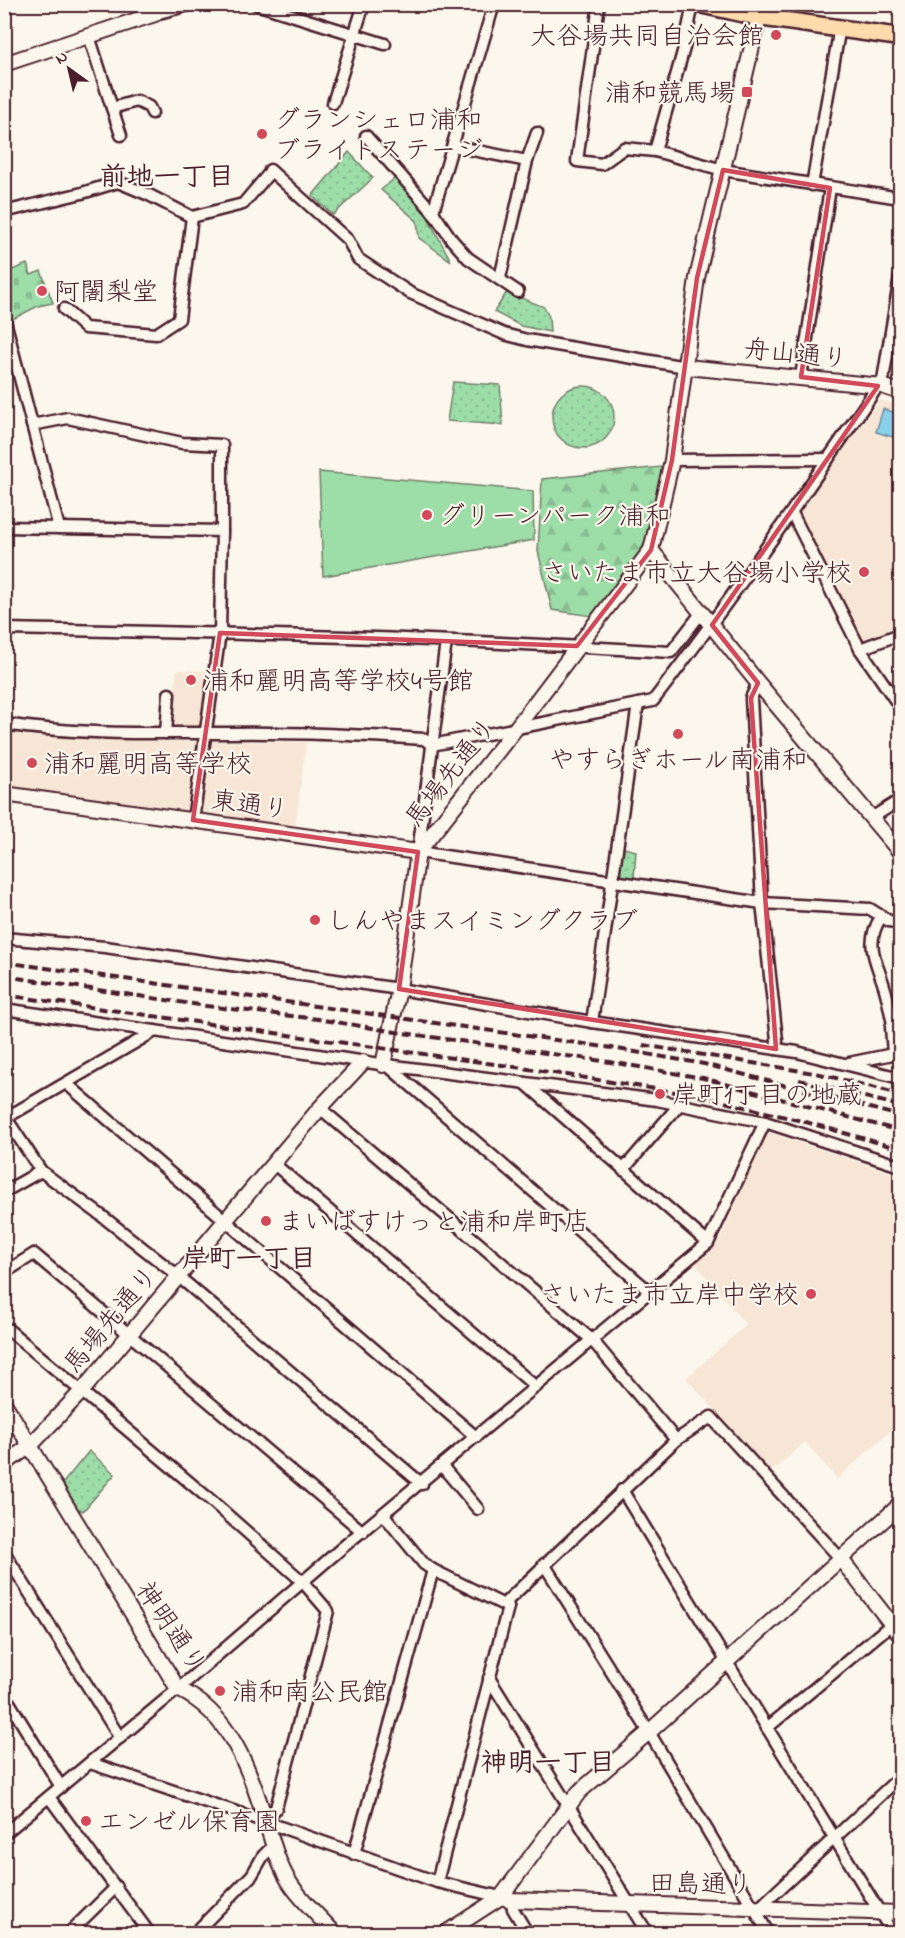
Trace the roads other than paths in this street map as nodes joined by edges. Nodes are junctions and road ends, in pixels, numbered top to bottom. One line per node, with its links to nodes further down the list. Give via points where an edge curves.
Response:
1 (193, 4): 8 (street)
2 (256, 4): 11 (street)
3 (364, 4): 11 (street)
4 (494, 4): 22 (street)
5 (599, 4): 23 (street, via 577,161 602,164 624,148)
6 (693, 4): 23 (street)
7 (700, 4): 9 (main road)
8 (153, 9): 12 (street)
9 (762, 11): 10 (main road); 25 (street)
10 (840, 27): 13 (main road); 26 (street)
11 (355, 33): 14 (street); 16 (street)
12 (89, 36): 15 (street); 17 (street)
13 (900, 37)
14 (385, 44)
15 (4, 64)
16 (333, 103)
17 (112, 108): 18 (street, via 137,101); 20 (street)
18 (152, 113)
19 (537, 133): 24 (street)
20 (121, 135)
21 (366, 136): 30 (street)
22 (453, 146): 24 (street); 30 (street)
23 (655, 151): 25 (street)
24 (527, 162): 33 (street)
25 (723, 170): 26 (street); 38 (street, via 697,278)
26 (812, 185): 27 (street)
27 (830, 188): 28 (street); 39 (street)
28 (900, 198)
29 (4, 212): 31 (street, via 118,182)
30 (433, 212): 33 (street, via 468,258)
31 (192, 217): 35 (street, via 179,319 156,334 86,328); 38 (street, via 243,204 271,170 348,240 358,259 410,293 504,334)
32 (900, 277): 37 (street)
33 (500, 278): 34 (street)
34 (518, 292)
35 (64, 309)
36 (6, 324): 42 (street)
37 (897, 324): 40 (street)
38 (686, 366): 39 (street, 舟山通り); 44 (street)
39 (801, 377): 40 (street, 舟山通り)
40 (880, 386): 41 (street, 舟山通り); 43 (street)
41 (900, 392)
42 (32, 425): 47 (street); 48 (street, via 68,418 182,443 222,445)
43 (828, 459): 44 (street); 45 (street)
44 (672, 460): 49 (street)
45 (792, 513): 51 (street); 57 (street)
46 (4, 527): 47 (street)
47 (60, 528): 48 (street)
48 (222, 531): 53 (street)
49 (651, 550): 50 (street); 56 (street, 馬場先通り)
50 (702, 612): 51 (street); 56 (street, via 671,652)
51 (712, 625): 58 (street); 60 (street, via 653,701)
52 (4, 629): 53 (street)
53 (220, 633): 55 (street); 65 (street)
54 (900, 634): 57 (street)
55 (447, 642): 56 (street); 66 (street)
56 (577, 646): 63 (street, 馬場先通り)
57 (860, 649): 61 (street)
58 (758, 683): 69 (street); 74 (street, via 751,698)
59 (169, 694): 64 (street)
60 (638, 704): 63 (street); 73 (street)
61 (900, 707)
62 (4, 724): 64 (street)
63 (516, 728): 66 (street); 71 (street, 馬場先通り)
64 (166, 733): 65 (street)
65 (207, 733): 66 (street, via 317,732 424,739); 70 (street)
66 (432, 745): 71 (street)
67 (4, 794): 70 (street, 東通り)
68 (900, 800): 69 (street)
69 (873, 818): 72 (street)
70 (193, 820): 71 (street, 東通り)
71 (418, 852): 73 (street); 78 (street, 馬場先通り)
72 (900, 852)
73 (612, 880): 74 (street); 80 (street)
74 (762, 903): 75 (street, via 870,909); 83 (street)
75 (881, 917): 76 (street); 81 (street, via 872,945 874,960)
76 (900, 923)
77 (4, 938): 78 (street, via 105,947)
78 (399, 988): 80 (street); 86 (street, 馬場先通り)
79 (4, 1009): 82 (street)
80 (592, 1022): 83 (street)
81 (897, 1025): 85 (street, via 891,1027 893,1054)
82 (154, 1030): 84 (street); 89 (street)
83 (776, 1049): 85 (street)
84 (363, 1062): 86 (street); 91 (street, 馬場先通り)
85 (844, 1064): 87 (street)
86 (385, 1065): 88 (street); 103 (street)
87 (900, 1078)
88 (524, 1083): 90 (street); 96 (street)
89 (67, 1084): 92 (street); 99 (street)
90 (680, 1104): 93 (street); 96 (street)
91 (320, 1108): 94 (street, 馬場先通り); 106 (street)
92 (5, 1118): 97 (street)
93 (765, 1122): 95 (street); 100 (street)
94 (273, 1163): 99 (street, 馬場先通り); 107 (street)
95 (900, 1166)
96 (623, 1170): 100 (street)
97 (41, 1171): 98 (street); 102 (street)
98 (4, 1192)
99 (225, 1222): 102 (street, 馬場先通り); 110 (street)
100 (708, 1243): 103 (street)
101 (4, 1273): 105 (street, via 34,1254)
102 (178, 1276): 105 (street, 馬場先通り); 115 (street)
103 (650, 1292): 106 (street)
104 (4, 1326): 108 (street)
105 (130, 1334): 108 (street, 馬場先通り); 120 (street)
106 (592, 1340): 107 (street); 111 (street)
107 (536, 1387): 110 (street)
108 (82, 1391): 112 (street, 馬場先通り); 125 (street)
109 (4, 1403): 112 (street, 神明通り)
110 (476, 1437): 114 (street)
111 (676, 1440): 116 (street); 122 (street, via 711,1417)
112 (30, 1446): 113 (street, 馬場先通り); 130 (street, 神明通り)
113 (4, 1464)
114 (442, 1466): 115 (street); 118 (street)
115 (422, 1484): 119 (street)
116 (622, 1490): 123 (street); 128 (street)
117 (900, 1505): 122 (street)
118 (478, 1509)
119 (384, 1515): 120 (street); 124 (street)
120 (363, 1532): 125 (street)
121 (4, 1552): 134 (street)
122 (840, 1558): 127 (street); 128 (street)
123 (544, 1564): 126 (street, via 507,1601); 133 (street)
124 (433, 1570): 126 (street); 144 (street)
125 (303, 1582): 130 (street); 140 (street, via 328,1611 276,1808)
126 (508, 1607): 129 (street)
127 (898, 1625): 132 (street)
128 (726, 1662): 132 (street); 133 (street)
129 (489, 1678): 139 (street); 145 (street)
130 (178, 1689): 134 (street); 140 (street, 神明通り, via 194,1696 231,1736 247,1767)
131 (4, 1694): 137 (street)
132 (767, 1728): 142 (street)
133 (649, 1732): 139 (street); 149 (street)
134 (120, 1738): 135 (street)
135 (90, 1763): 137 (street); 140 (street)
136 (900, 1777): 142 (street)
137 (61, 1787): 138 (street)
138 (49, 1797): 141 (street); 146 (street)
139 (568, 1805): 147 (street); 148 (street)
140 (266, 1822): 143 (street, 神明通り); 144 (street)
141 (4, 1834)
142 (835, 1838): 149 (street); 150 (street)
143 (273, 1846): 154 (street, via 252,1875); 155 (street, 神明通り, via 291,1886)
144 (354, 1854): 145 (street)
145 (437, 1882): 147 (street)
146 (116, 1887): 152 (street); 153 (street)
147 (507, 1898): 148 (street, 田島通り); 156 (street); 157 (street)
148 (630, 1905): 149 (street, 田島通り); 158 (street)
149 (756, 1908): 150 (street, 田島通り); 159 (street)
150 (880, 1912): 151 (street, 田島通り); 160 (street)
151 (900, 1913)
152 (68, 1934)
153 (150, 1934)
154 (194, 1934)
155 (335, 1934)
156 (444, 1934)
157 (528, 1934)
158 (648, 1934)
159 (769, 1934)
160 (894, 1934)

